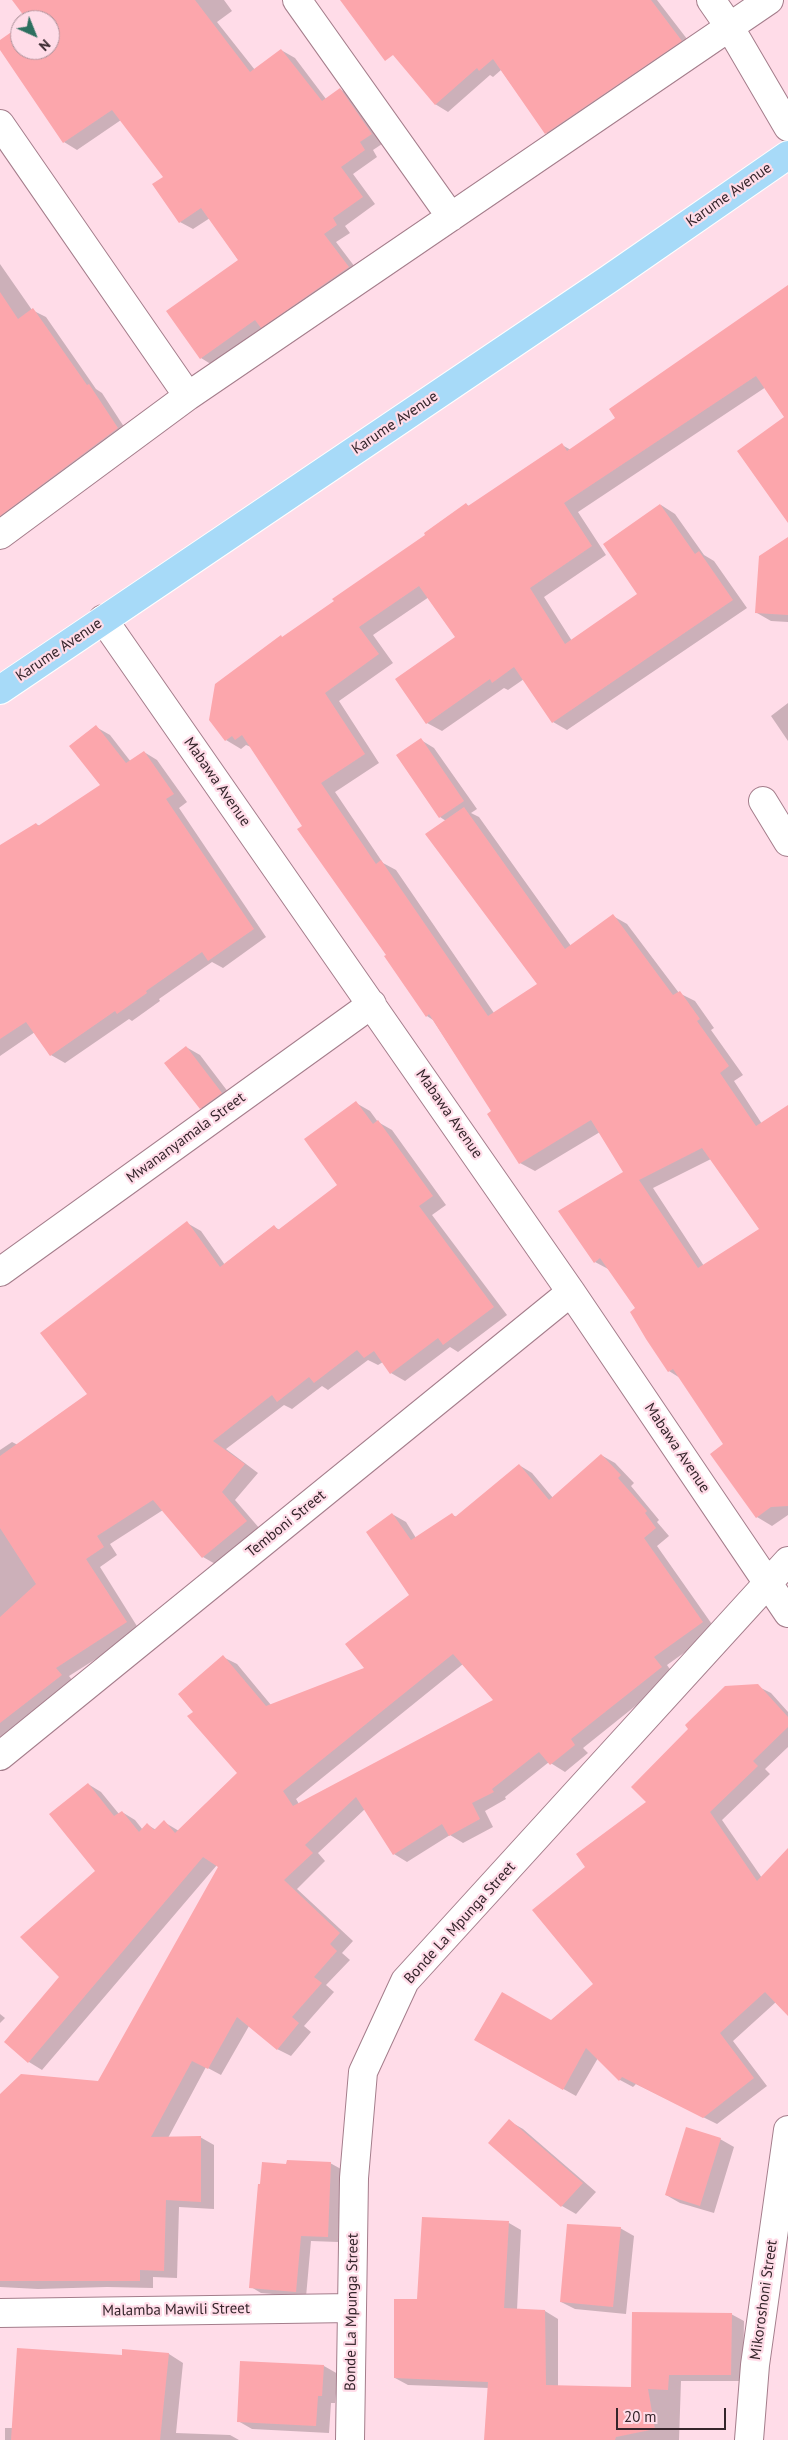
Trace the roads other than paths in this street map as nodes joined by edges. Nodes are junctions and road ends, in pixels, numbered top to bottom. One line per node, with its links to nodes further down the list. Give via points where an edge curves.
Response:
1 (297, 0): 8 (street)
2 (710, 0): 4 (street)
3 (769, 0): 4 (street)
4 (729, 26): 5 (street); 8 (street)
5 (784, 119)
6 (0, 124): 9 (street)
7 (788, 155): 11 (main road, Karume Avenue)
8 (451, 217): 9 (street)
9 (188, 396): 10 (street)
10 (0, 535)
11 (103, 619): 12 (main road, Karume Avenue); 15 (street, Mabawa Avenue)
12 (0, 690)
13 (762, 801): 14 (street)
14 (788, 842)
15 (372, 1004): 16 (street, Mwananyamala Street); 17 (street, Mabawa Avenue)
16 (0, 1272)
17 (571, 1292): 19 (street, Mabawa Avenue); 21 (street, Temboni Street)
18 (788, 1561): 19 (street, Bonde La Mpunga Street)
19 (767, 1582): 20 (street, Mabawa Avenue); 23 (street, Bonde La Mpunga Street, via 405,1981 363,2072 354,2178)
20 (788, 1613)
21 (0, 1756)
22 (788, 2130): 26 (street, Mikoroshoni Street, via 755,2365)
23 (352, 2308): 24 (street, Malamba Mawili Street); 25 (street, Bonde La Mpunga Street)
24 (0, 2313)
25 (350, 2440)
26 (749, 2440)

